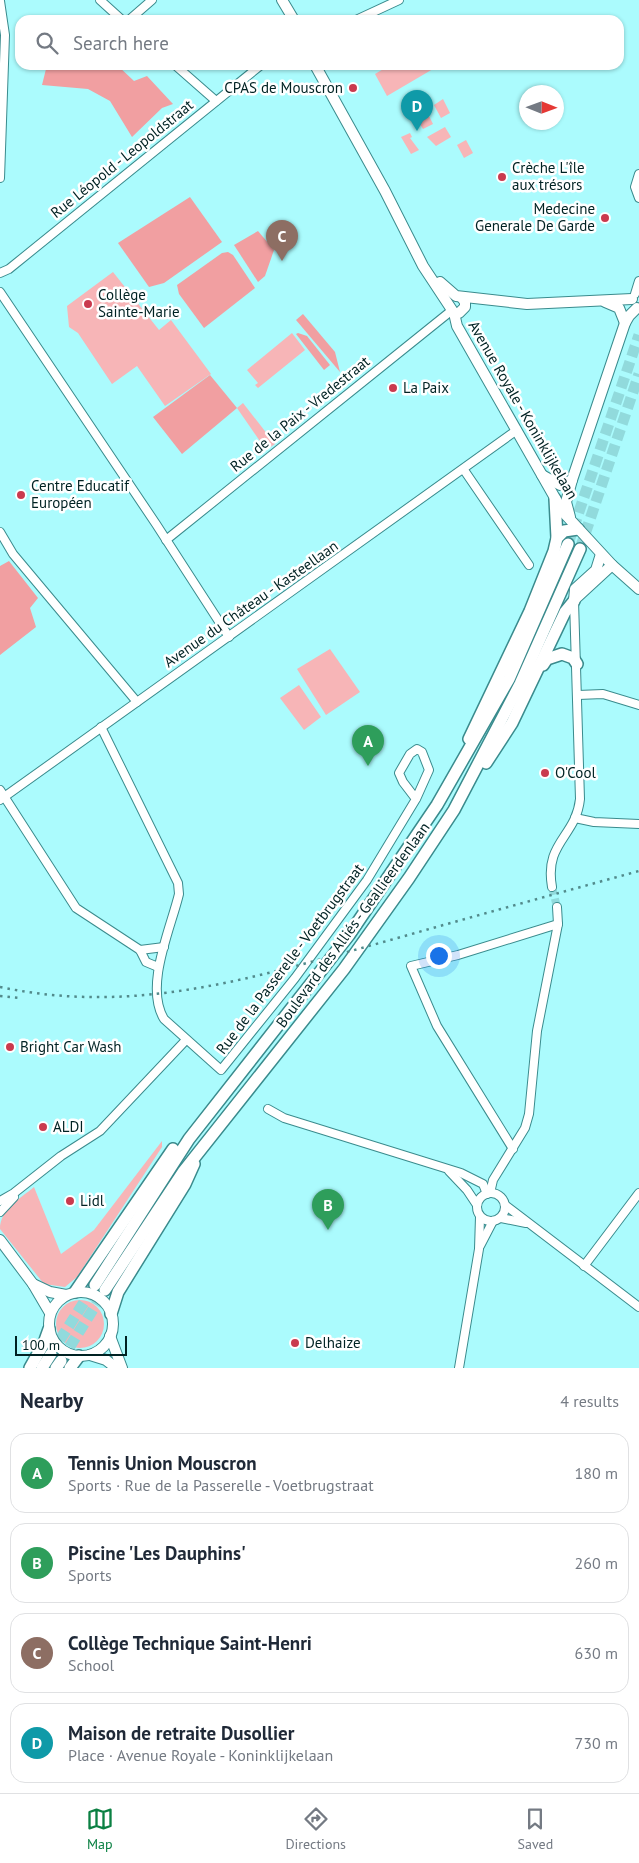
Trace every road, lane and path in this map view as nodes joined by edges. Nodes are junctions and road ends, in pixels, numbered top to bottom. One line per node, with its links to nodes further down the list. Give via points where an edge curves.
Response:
1 (100, 0): 6 (street)
2 (152, 0): 7 (street)
3 (282, 0): 8 (main road)
4 (398, 0): 9 (street)
5 (0, 1): 14 (street, via 5,30)
6 (116, 15)
7 (135, 15)
8 (291, 15)
9 (366, 15)
10 (181, 70): 13 (street)
11 (255, 70): 13 (street, Rue Léopold - Leopoldstraat)
12 (317, 70): 18 (main road, Avenue Royale - Koninklijkelaan)
13 (216, 101): 19 (street, Rue Léopold - Leopoldstraat)
14 (2, 121): 16 (street)
15 (639, 174): 17 (street, via 635,185)
16 (0, 178)
17 (639, 198)
18 (420, 257): 22 (main road, Avenue Royale - Koninklijkelaan, via 444,288); 25 (main road, Avenue Royale - Koninklijkelaan)
19 (0, 273)
20 (639, 282): 23 (street)
21 (0, 292): 36 (street)
22 (459, 297): 24 (main road, via 546,305); 25 (main road, via 450,299); 25 (main road, Avenue Royale - Koninklijkelaan, via 465,307 460,313)
23 (636, 300): 24 (main road); 26 (main road)
24 (604, 302): 26 (main road, via 620,308)
25 (451, 310): 27 (main road, Avenue Royale - Koninklijkelaan); 36 (street, Rue de la Paix - Vredestraat)
26 (625, 323): 30 (main road)
27 (517, 430): 28 (street, Avenue du Château - Kasteellaan); 29 (main road, Avenue Royale - Koninklijkelaan)
28 (464, 470): 40 (street); 44 (street, Avenue du Château - Kasteellaan)
29 (541, 474): 30 (main road, via 555,484 567,484); 31 (main road, Avenue Royale - Koninklijkelaan)
30 (572, 480): 32 (main road, via 566,502)
31 (554, 499): 32 (main road, Avenue Royale - Koninklijkelaan); 35 (highway)
32 (571, 519): 33 (main road, Avenue Royale - Koninklijkelaan)
33 (578, 529): 35 (highway, via 564,531); 39 (main road, Avenue Royale - Koninklijkelaan)
34 (0, 532): 48 (street, via 14,554)
35 (557, 538): 51 (highway, via 530,611 464,748)
36 (166, 540): 44 (street)
37 (568, 544): 51 (highway, Boulevard des Alliés - Geallieerdenlaan, via 510,679)
38 (580, 549): 54 (highway, Boulevard des Alliés - Geallieerdenlaan, via 520,684)
39 (601, 554): 41 (main road, Avenue Royale - Koninklijkelaan); 43 (main road, via 596,570 575,589)
40 (529, 565)
41 (612, 565): 42 (main road, Avenue Royale - Koninklijkelaan); 43 (main road)
42 (639, 589)
43 (574, 600): 45 (street); 46 (highway, via 565,612)
44 (229, 636): 48 (street, Avenue du Château - Kasteellaan)
45 (577, 664): 46 (highway, via 573,658 555,655 547,659); 47 (street)
46 (537, 673): 54 (highway, via 512,722)
47 (578, 695): 49 (street, via 603,694); 55 (street, via 580,799)
48 (138, 702): 50 (street, Avenue du Château - Kasteellaan)
49 (639, 705)
50 (101, 727): 52 (street, Avenue du Château - Kasteellaan); 60 (street, Rue de la Passerelle - Voetbrugstraat, via 177,878 179,894)
51 (461, 764): 64 (highway, Boulevard des Alliés - Geallieerdenlaan, via 349,935)
52 (2, 795): 61 (street, via 76,908)
53 (416, 799): 53 (street, Rue de la Passerelle - Voetbrugstraat, via 429,770 422,752 417,749 410,754 399,773); 63 (street, Rue de la Passerelle - Voetbrugstraat, via 368,880 224,1070)
54 (454, 810): 66 (highway, Boulevard des Alliés - Geallieerdenlaan, via 344,969)
55 (576, 818): 56 (street); 57 (street, via 552,856 549,869)
56 (639, 824)
57 (552, 887)
58 (557, 907): 59 (street)
59 (558, 924): 67 (street, via 537,1031 529,1114); 67 (street, via 412,966 437,1026)
60 (164, 947): 61 (street); 62 (street, Rue de la Passerelle - Voetbrugstraat)
61 (140, 950): 62 (street, via 146,962)
62 (158, 967): 63 (street, Rue de la Passerelle - Voetbrugstraat, via 156,979 162,1016)
63 (186, 1040): 69 (street, via 100,1131)
64 (212, 1108): 66 (highway, Boulevard des Alliés - Geallieerdenlaan, via 168,1168 100,1287); 83 (highway, via 182,1137 160,1165)
65 (268, 1109): 68 (street)
66 (201, 1147): 86 (highway, via 185,1184 118,1292)
67 (513, 1149): 70 (street)
68 (449, 1171): 70 (street, via 483,1184); 74 (street)
69 (23, 1186): 72 (street); 75 (street)
70 (488, 1193): 73 (street, via 500,1196); 74 (street)
71 (639, 1193): 81 (street)
72 (0, 1201)
73 (505, 1204): 77 (street); 78 (street)
74 (477, 1205): 76 (street)
75 (0, 1212)
76 (480, 1216): 77 (street); 80 (street)
77 (497, 1219): 78 (street); 80 (street)
78 (530, 1225): 81 (street)
79 (0, 1240): 82 (main road)
80 (479, 1250): 95 (street)
81 (584, 1266): 84 (street)
82 (33, 1284): 83 (main road, via 50,1292); 85 (main road)
83 (71, 1294): 85 (main road); 86 (main road, via 88,1293 97,1297)
84 (639, 1307)
85 (50, 1313): 87 (main road)
86 (111, 1314): 88 (main road)
87 (49, 1329): 89 (main road, via 59,1347 68,1354); 91 (highway)
88 (110, 1336): 89 (main road, via 102,1348); 94 (main road)
89 (85, 1355): 90 (highway); 93 (main road, via 106,1360)
90 (59, 1363): 92 (highway)
91 (30, 1368)
92 (42, 1368)
93 (116, 1368)
94 (122, 1368)
95 (459, 1368)

